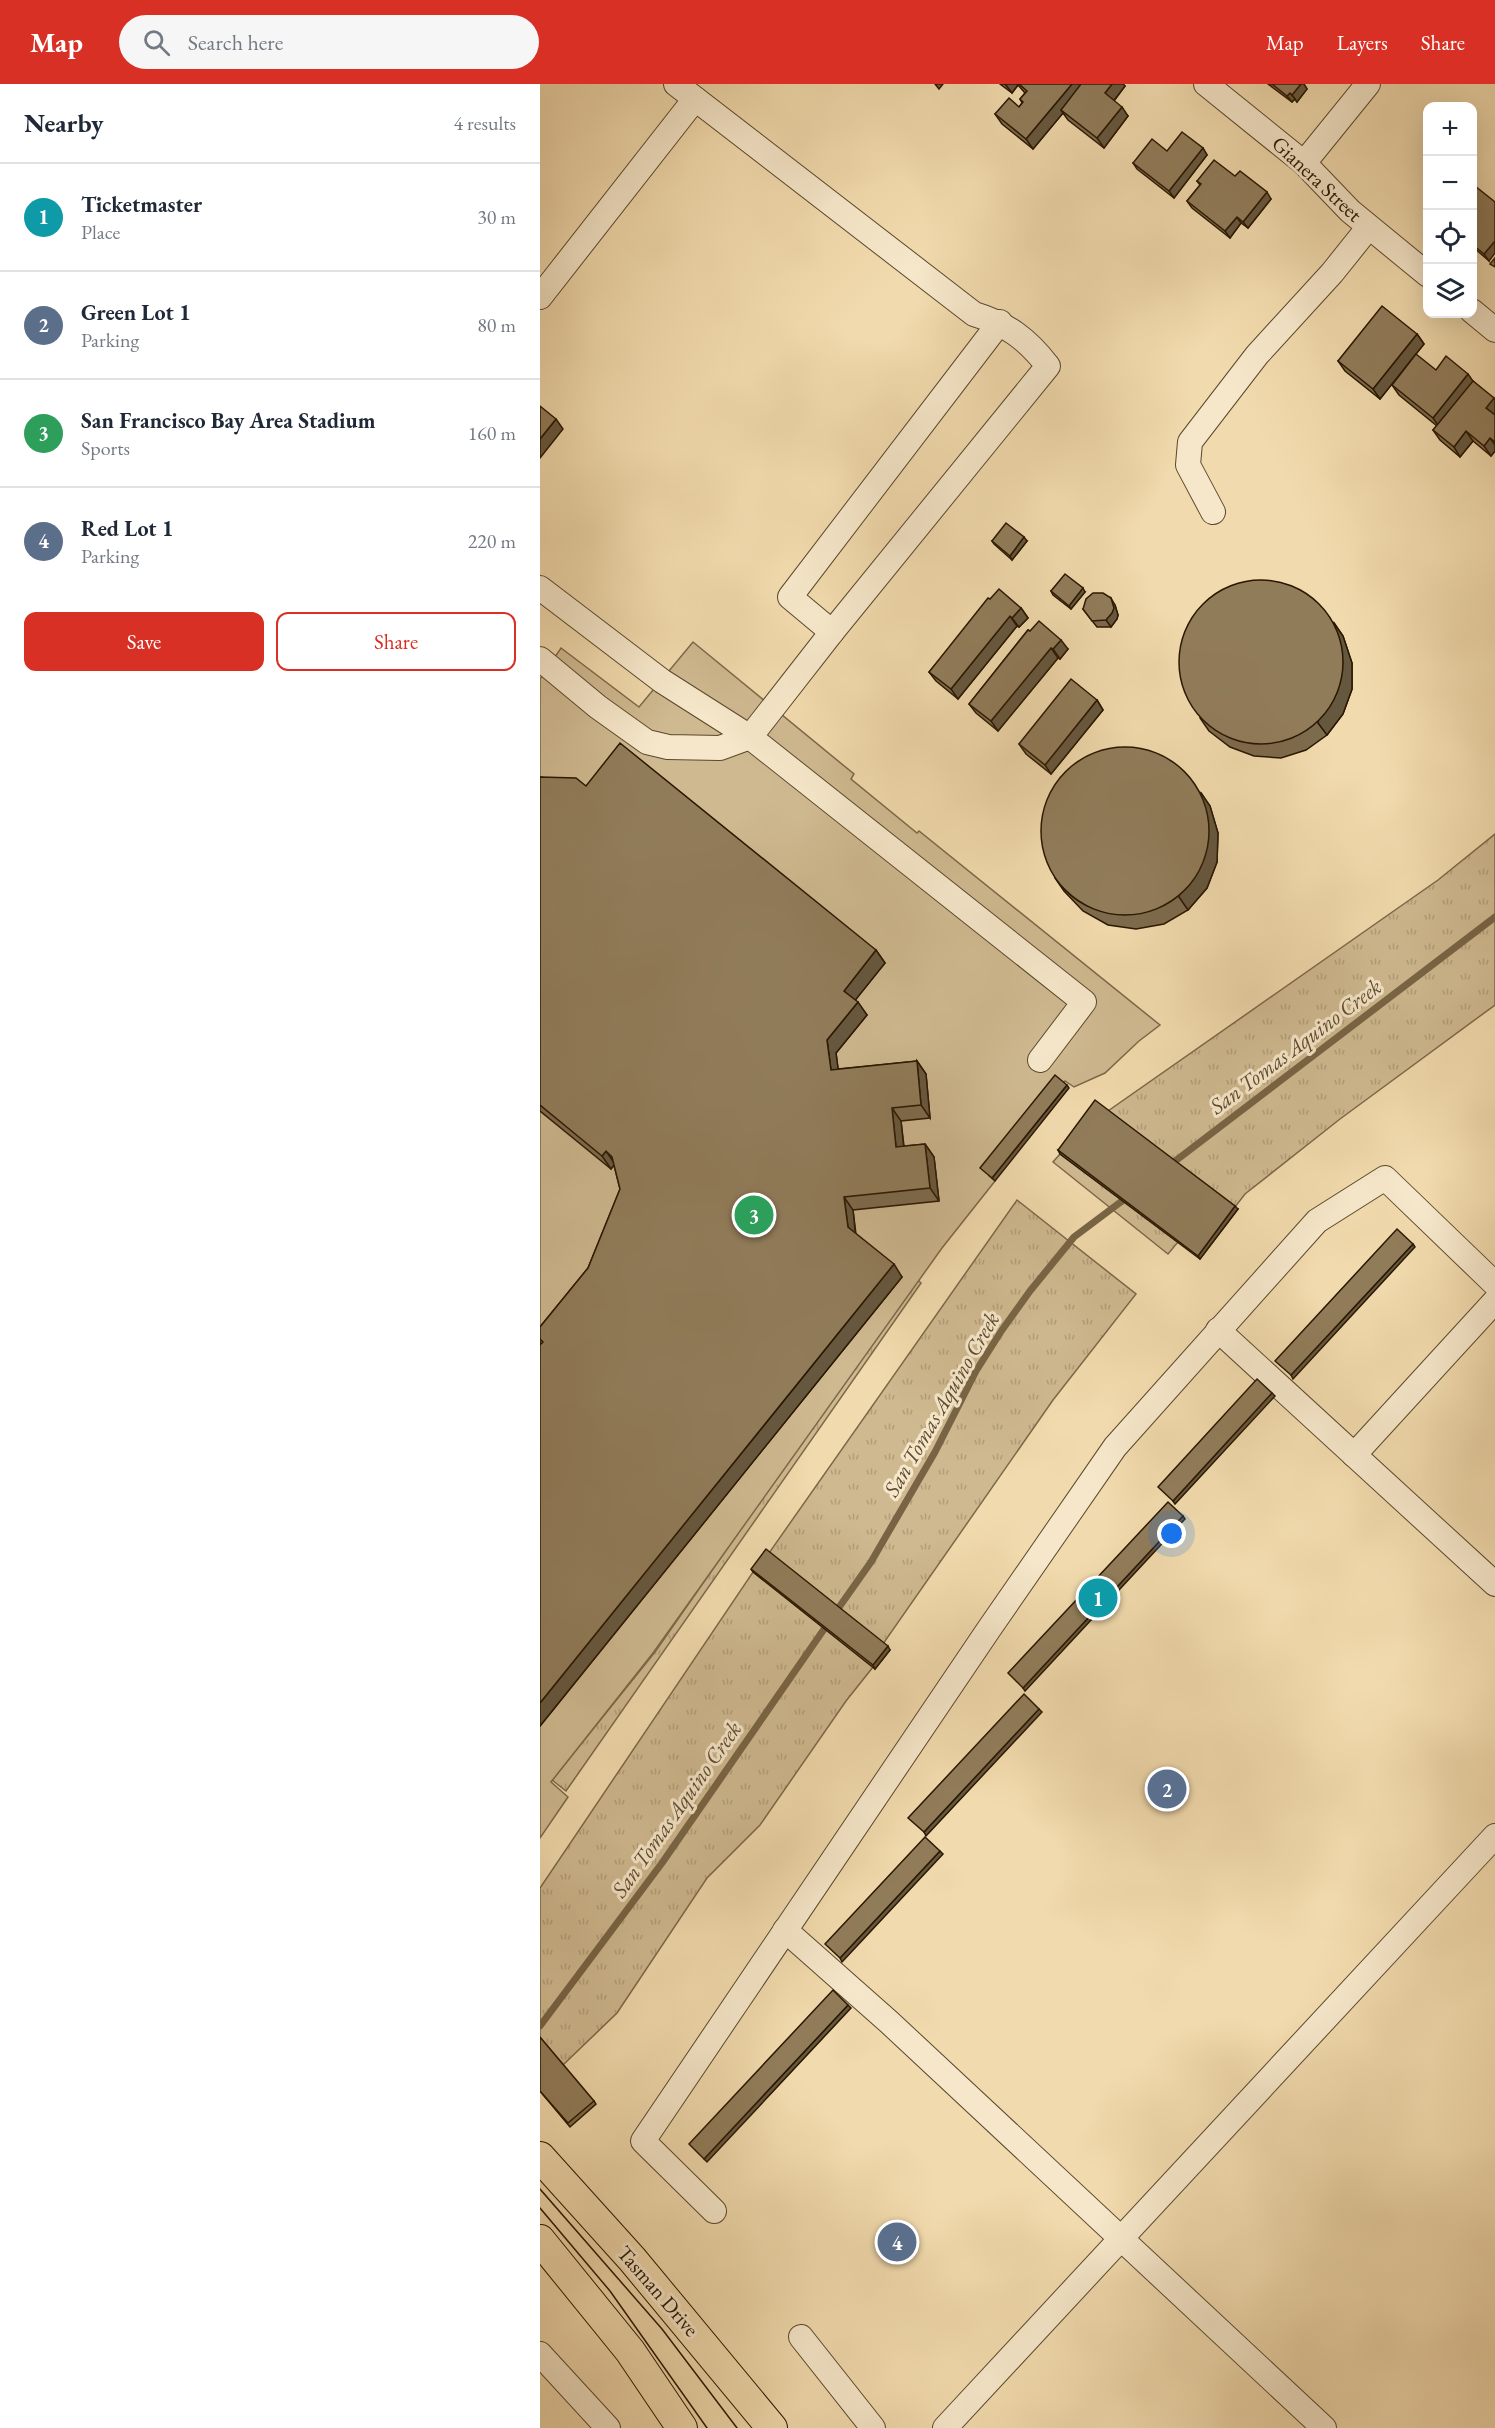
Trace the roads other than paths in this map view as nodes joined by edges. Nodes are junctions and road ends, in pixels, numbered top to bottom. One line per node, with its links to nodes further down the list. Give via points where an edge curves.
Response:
1 (676, 84): 4 (street)
2 (1206, 84): 5 (street, Gianera Street)
3 (1368, 84): 5 (street)
4 (695, 99): 8 (street); 10 (street, via 974,314)
5 (1304, 163): 6 (street, Gianera Street)
6 (1368, 228): 7 (street, Gianera Street); 12 (street, via 1257,355 1190,441 1188,465)
7 (1423, 271)
8 (540, 297)
9 (1477, 314): 11 (street)
10 (1000, 322): 14 (street, via 790,597); 14 (street, via 1032,346 1048,366)
11 (1495, 330)
12 (1213, 512)
13 (540, 588): 16 (street, via 662,681)
14 (832, 632): 16 (street)
15 (540, 659): 16 (street, via 647,742 668,747 720,748)
16 (750, 737): 17 (street, via 1084,1002)
17 (1040, 1060)
18 (1495, 1284): 20 (street, via 1386,1178 1317,1221)
19 (1495, 1301): 21 (street)
20 (1218, 1330): 21 (street); 24 (street, via 1115,1447)
21 (1354, 1455): 22 (street)
22 (1495, 1584)
23 (1495, 1836): 27 (street)
24 (786, 1930): 26 (street, via 642,2141); 27 (street)
25 (544, 2162): 33 (main road, Tasman Drive, via 632,2259)
26 (714, 2211)
27 (1122, 2238): 35 (street); 36 (street)
28 (540, 2240): 32 (main road, via 630,2351)
29 (801, 2337): 34 (street)
30 (540, 2354): 31 (street)
31 (608, 2428)
32 (682, 2428)
33 (772, 2428)
34 (873, 2428)
35 (945, 2428)
36 (1324, 2428)

